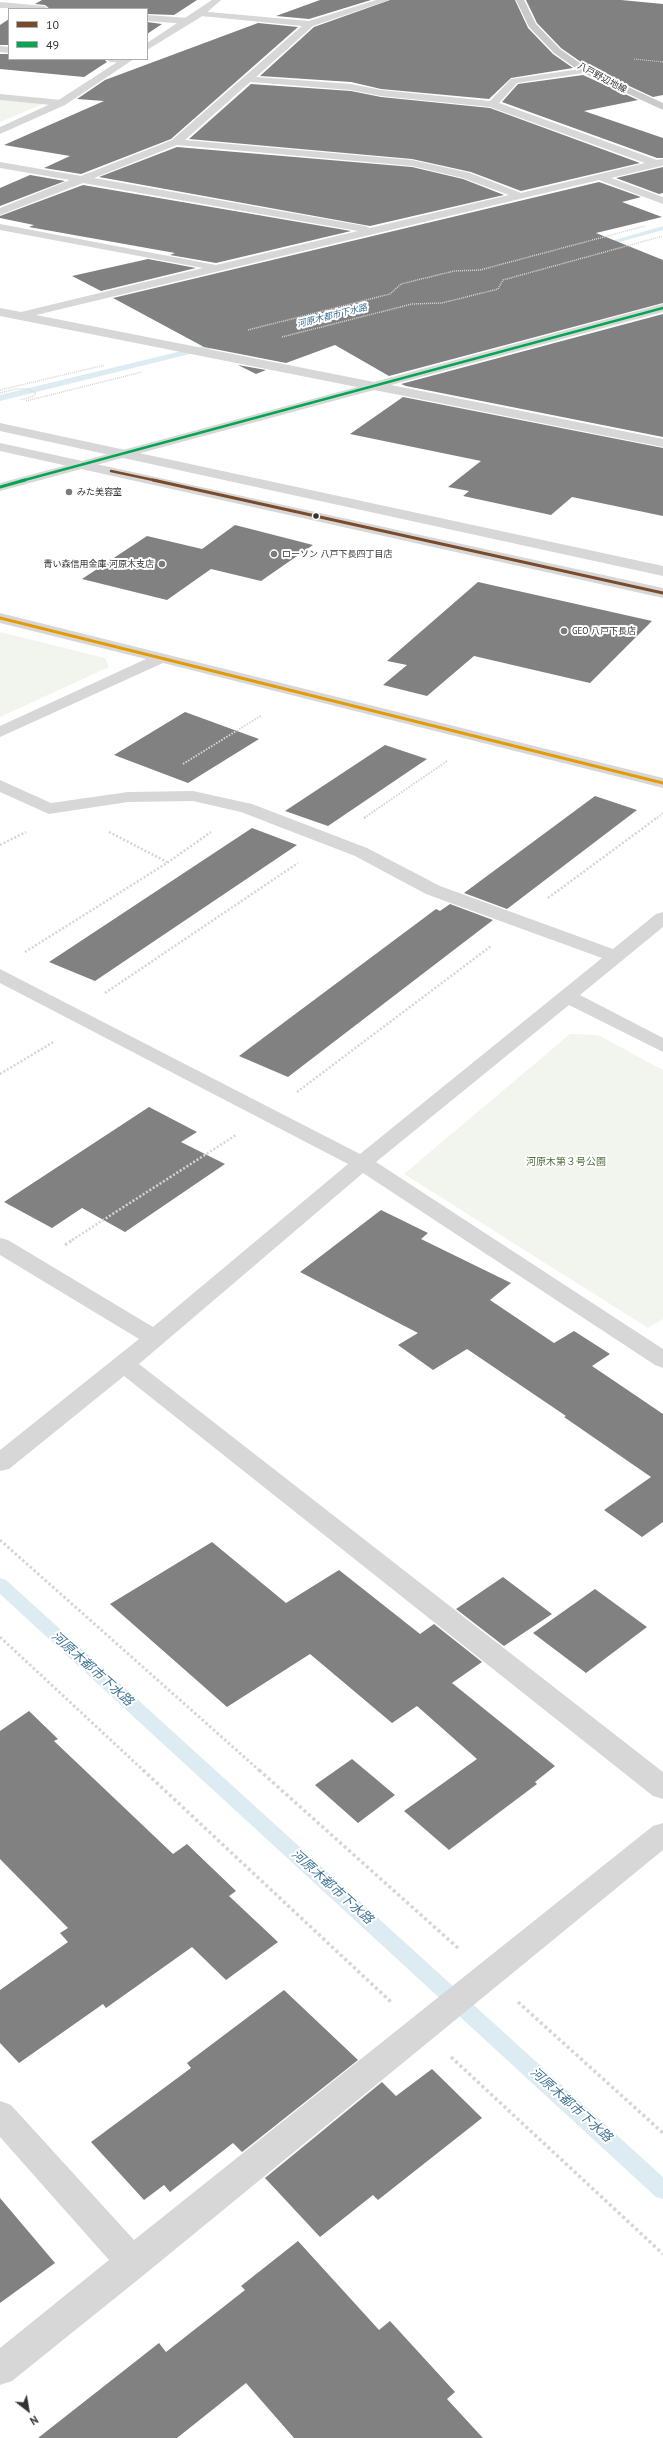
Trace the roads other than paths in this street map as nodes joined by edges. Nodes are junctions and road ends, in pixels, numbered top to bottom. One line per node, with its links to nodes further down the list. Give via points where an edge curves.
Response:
1 (217, 0): 6 (street)
2 (385, 0): 9 (street)
3 (520, 0): 12 (main road, 八戸野辺地線, via 532,25 557,51)
4 (0, 5): 5 (street)
5 (33, 8)
6 (201, 13): 8 (street); 9 (street)
7 (148, 18): 8 (street)
8 (188, 21): 10 (street)
9 (310, 24): 13 (street)
10 (148, 46)
11 (128, 60): 15 (street)
12 (584, 70): 16 (street, via 514,81); 17 (main road, 八戸野辺地線)
13 (246, 79): 16 (street); 19 (street)
14 (0, 97): 15 (street)
15 (61, 103): 18 (street)
16 (492, 104): 20 (street)
17 (663, 107)
18 (0, 131)
19 (176, 142): 23 (street); 24 (street, via 412,163 466,175)
20 (660, 163): 22 (street)
21 (0, 165): 23 (street)
22 (600, 177): 24 (street); 25 (street)
23 (81, 180): 26 (street); 28 (street)
24 (520, 196): 28 (street)
25 (663, 201)
26 (0, 212)
27 (0, 227): 29 (street)
28 (374, 231): 29 (street)
29 (218, 268): 34 (street)
30 (663, 308): 32 (street)
31 (0, 312): 34 (street)
32 (649, 312): 33 (street); 35 (street)
33 (663, 314)
34 (19, 316): 35 (street)
35 (374, 386): 37 (street); 39 (street)
36 (0, 428): 39 (street)
37 (663, 443)
38 (0, 447): 40 (street)
39 (124, 455): 40 (street); 42 (street)
40 (84, 465): 41 (street); 43 (street)
41 (0, 487)
42 (663, 571)
43 (663, 593)
44 (0, 618): 45 (street)
45 (162, 658): 46 (street); 47 (street)
46 (0, 732)
47 (663, 783)
48 (0, 785): 50 (street, via 49,809 128,797 193,796 246,808 361,852 433,890)
49 (663, 918): 50 (street)
50 (616, 957): 52 (street)
51 (0, 975): 54 (street)
52 (569, 997): 53 (street); 54 (street)
53 (663, 1046)
54 (362, 1163): 56 (street); 57 (street)
55 (0, 1245): 56 (street)
56 (155, 1338): 58 (street)
57 (658, 1350)
58 (124, 1364): 59 (street); 60 (street)
59 (0, 1463)
60 (663, 1788)
61 (663, 1834): 63 (street)
62 (0, 2115): 63 (street)
63 (132, 2263): 64 (street)
64 (0, 2369)

